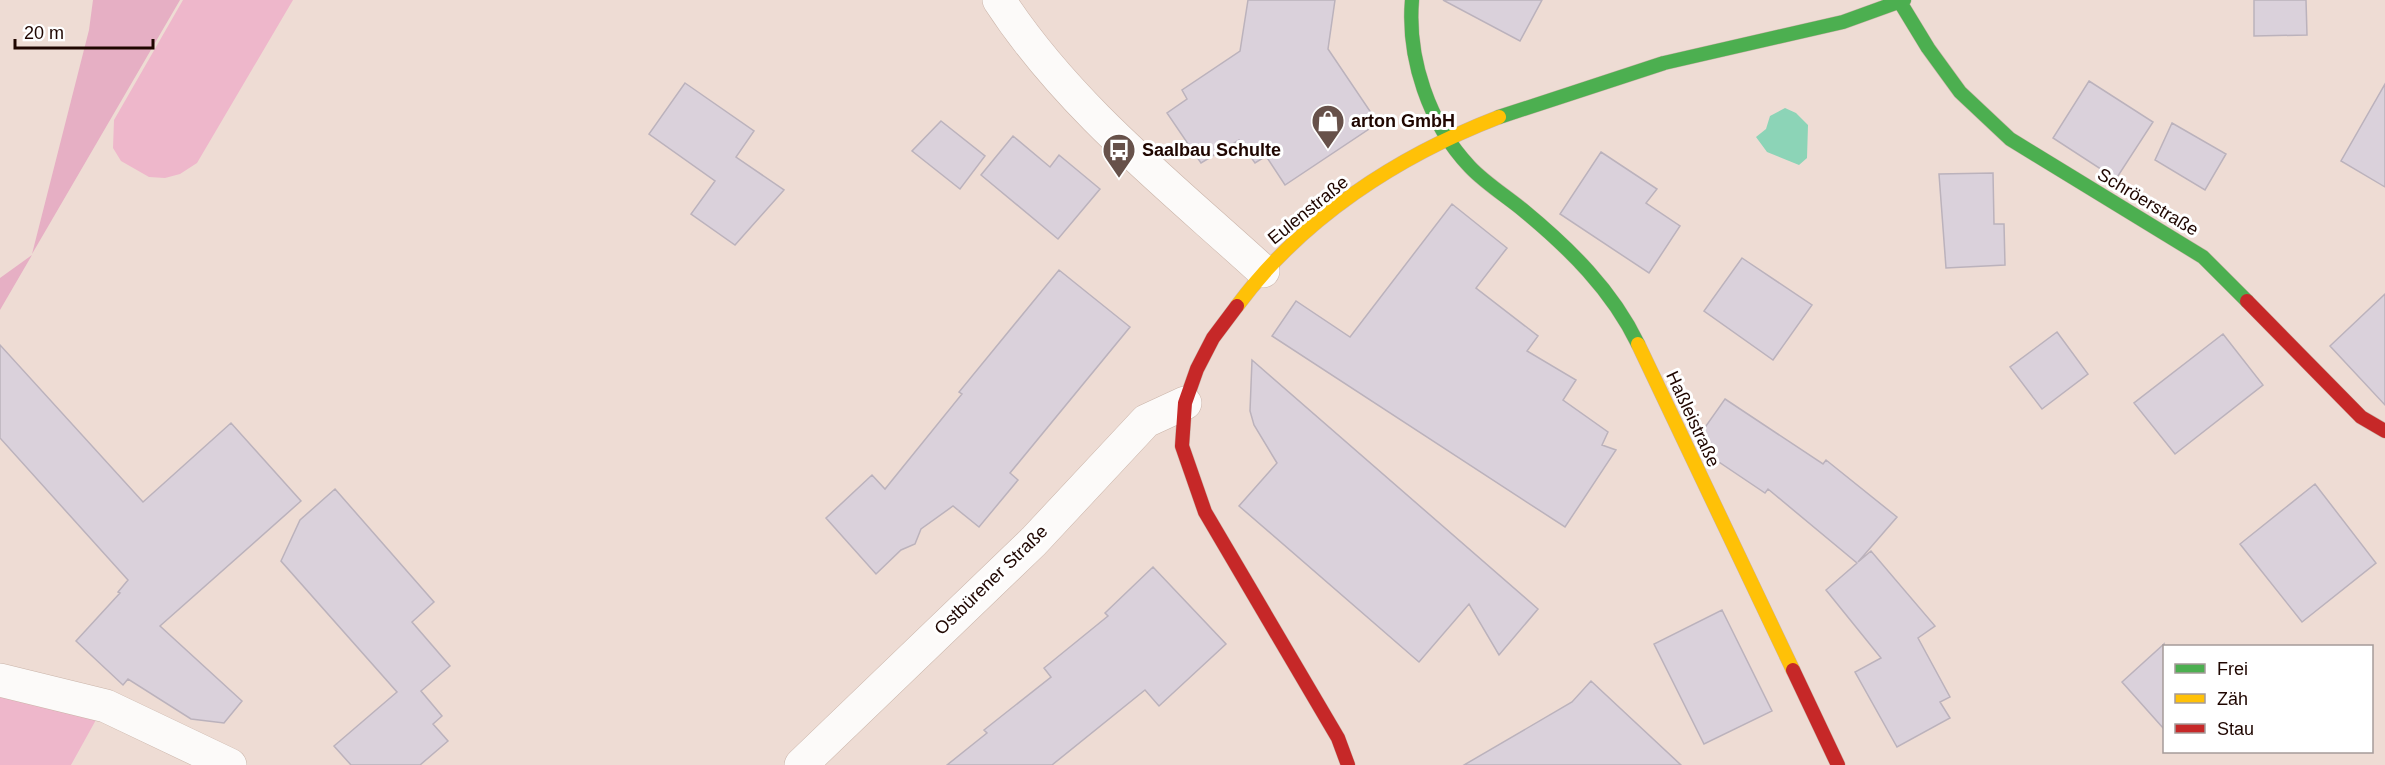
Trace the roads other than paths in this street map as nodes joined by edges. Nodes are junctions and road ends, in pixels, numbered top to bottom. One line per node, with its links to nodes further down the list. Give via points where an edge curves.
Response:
1 (999, 0): 5 (street, via 1063,84)
2 (1412, 0): 4 (street, Haßleistraße, via 1410,22 1418,79)
3 (1902, 1): 4 (street, Eulenstraße, via 1843,22 1664,63 1536,103); 7 (street, Schröerstraße, via 1928,48 1960,92 2010,139 2204,257 2361,417)
4 (1448, 136): 5 (street, Eulenstraße, via 1347,199); 12 (street, Haßleistraße, via 1470,167 1553,234 1595,277 1633,334)
5 (1263, 271): 6 (street, Eulenstraße, via 1213,338)
6 (1185, 403): 10 (street, Ostbürener Straße, via 1146,421 1034,540); 11 (street, Eulenstraße, via 1182,446 1205,512 1338,738)
7 (2385, 431)
8 (0, 680): 9 (street, via 106,706)
9 (230, 765)
10 (801, 765)
11 (1348, 765)
12 (1838, 765)

